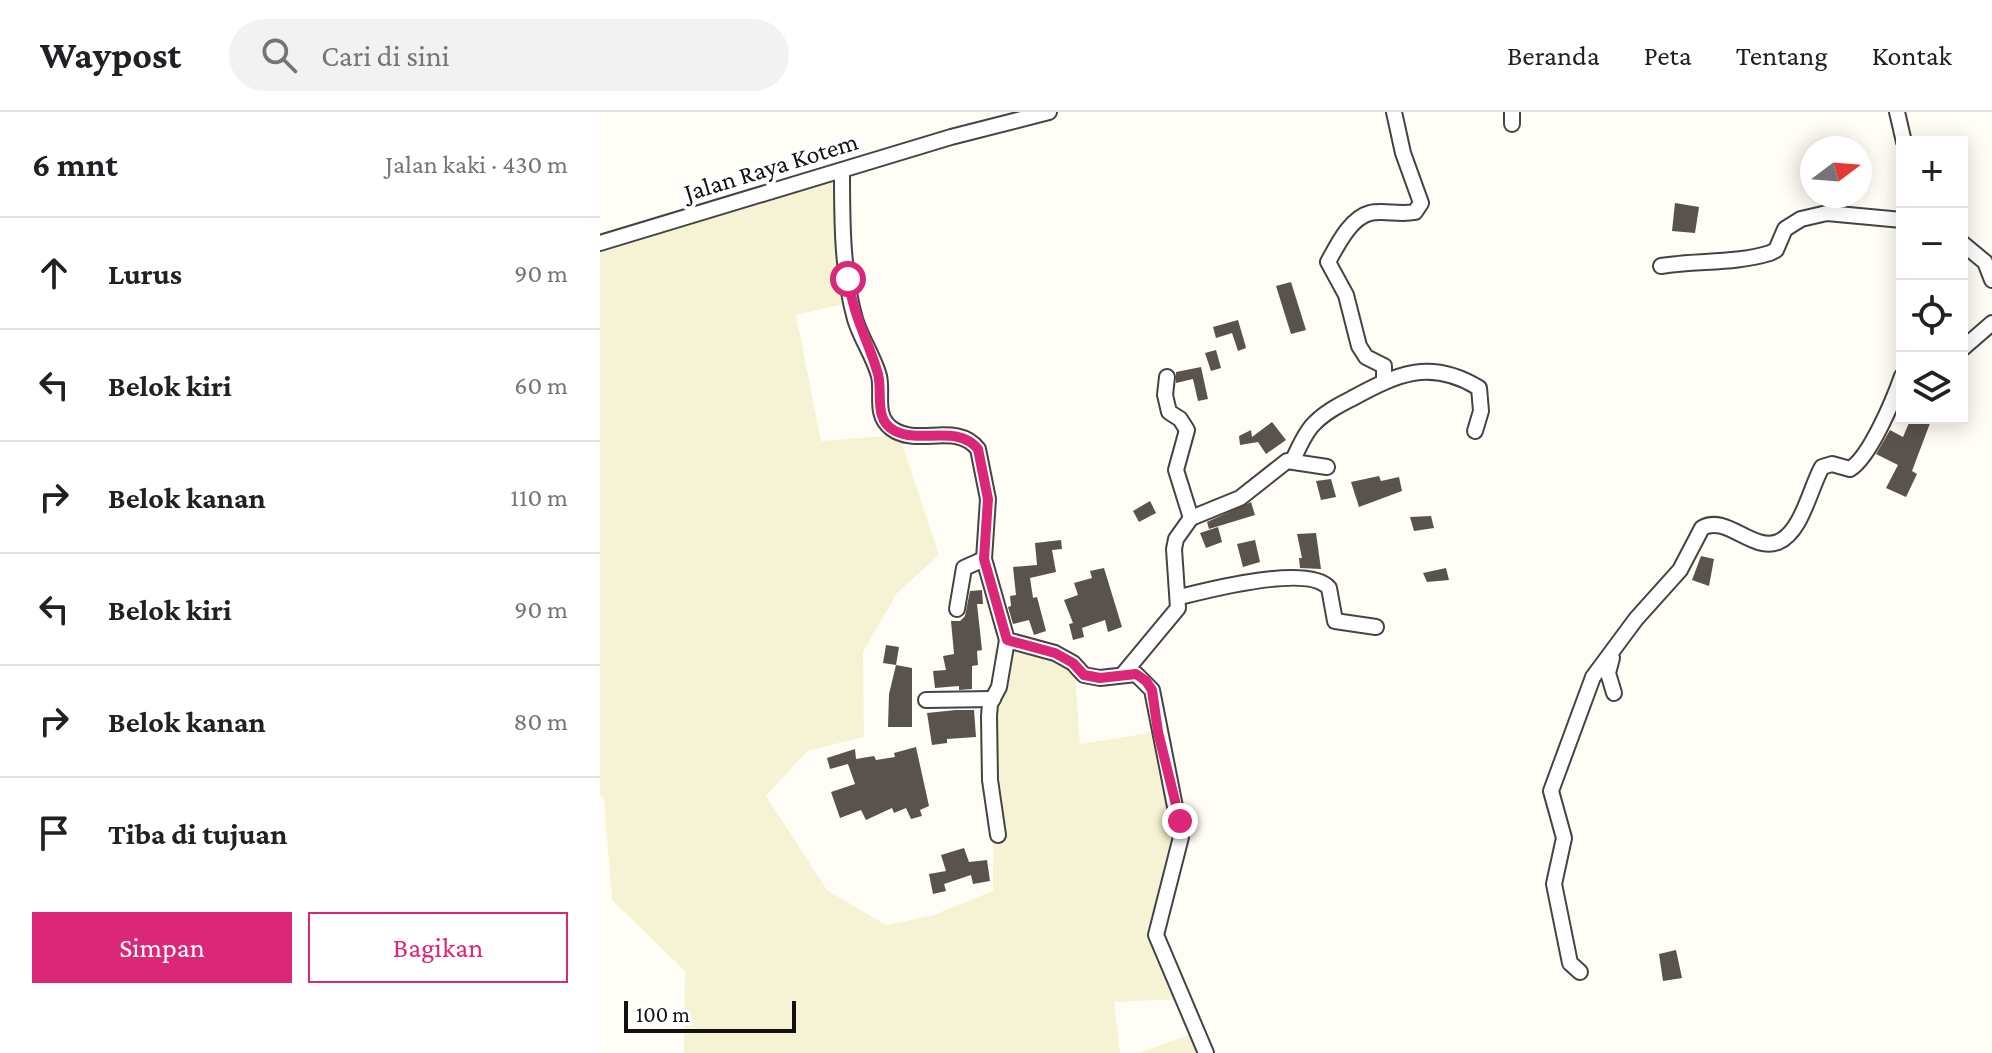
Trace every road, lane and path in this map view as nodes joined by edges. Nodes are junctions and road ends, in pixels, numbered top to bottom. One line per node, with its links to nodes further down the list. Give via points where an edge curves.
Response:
1 (1049, 112): 5 (street, Jalan Raya Kotem)
2 (1394, 112): 14 (street, via 1421,203 1415,212 1362,216 1328,262 1346,295 1359,346 1366,357 1384,366)
3 (1897, 112): 4 (street)
4 (1903, 136)
5 (842, 171): 7 (street, Jalan Raya Kotem); 20 (street, via 852,306 877,370 885,423 897,432 926,437 961,436 978,449 988,499)
6 (1896, 220): 9 (street, via 1815,214 1785,229 1770,253 1726,263)
7 (600, 243)
8 (1968, 248): 10 (street, via 1985,262)
9 (1661, 266)
10 (1992, 280)
11 (1992, 323): 12 (street)
12 (1968, 344)
13 (1167, 377): 19 (street, via 1169,412 1187,430 1176,470)
14 (1384, 379): 16 (street, via 1427,372 1465,380 1479,388 1481,398); 17 (street, via 1322,416)
15 (1896, 395): 25 (street, via 1859,462 1850,469 1822,467 1784,538 1764,543 1715,524 1705,526 1680,570)
16 (1475, 431)
17 (1293, 460): 18 (street); 19 (street, via 1240,498)
18 (1327, 467)
19 (1191, 518): 21 (street, via 1174,549)
20 (984, 559): 22 (street, via 964,568); 24 (street)
21 (1180, 597): 23 (street, via 1244,581 1316,581 1329,588 1335,621); 26 (street, via 1173,617)
22 (957, 609)
23 (1376, 627)
24 (1007, 640): 26 (street, via 1055,653 1084,675); 28 (street)
25 (1613, 653): 27 (street, via 1608,673); 31 (street, via 1593,677 1551,791 1564,838 1554,884 1570,963)
26 (1124, 673): 32 (street, via 1136,674 1152,690 1181,837 1156,931)
27 (1614, 693)
28 (993, 699): 29 (street); 30 (street, via 990,780)
29 (926, 700)
30 (998, 835)
31 (1580, 972)
32 (1206, 1053)

